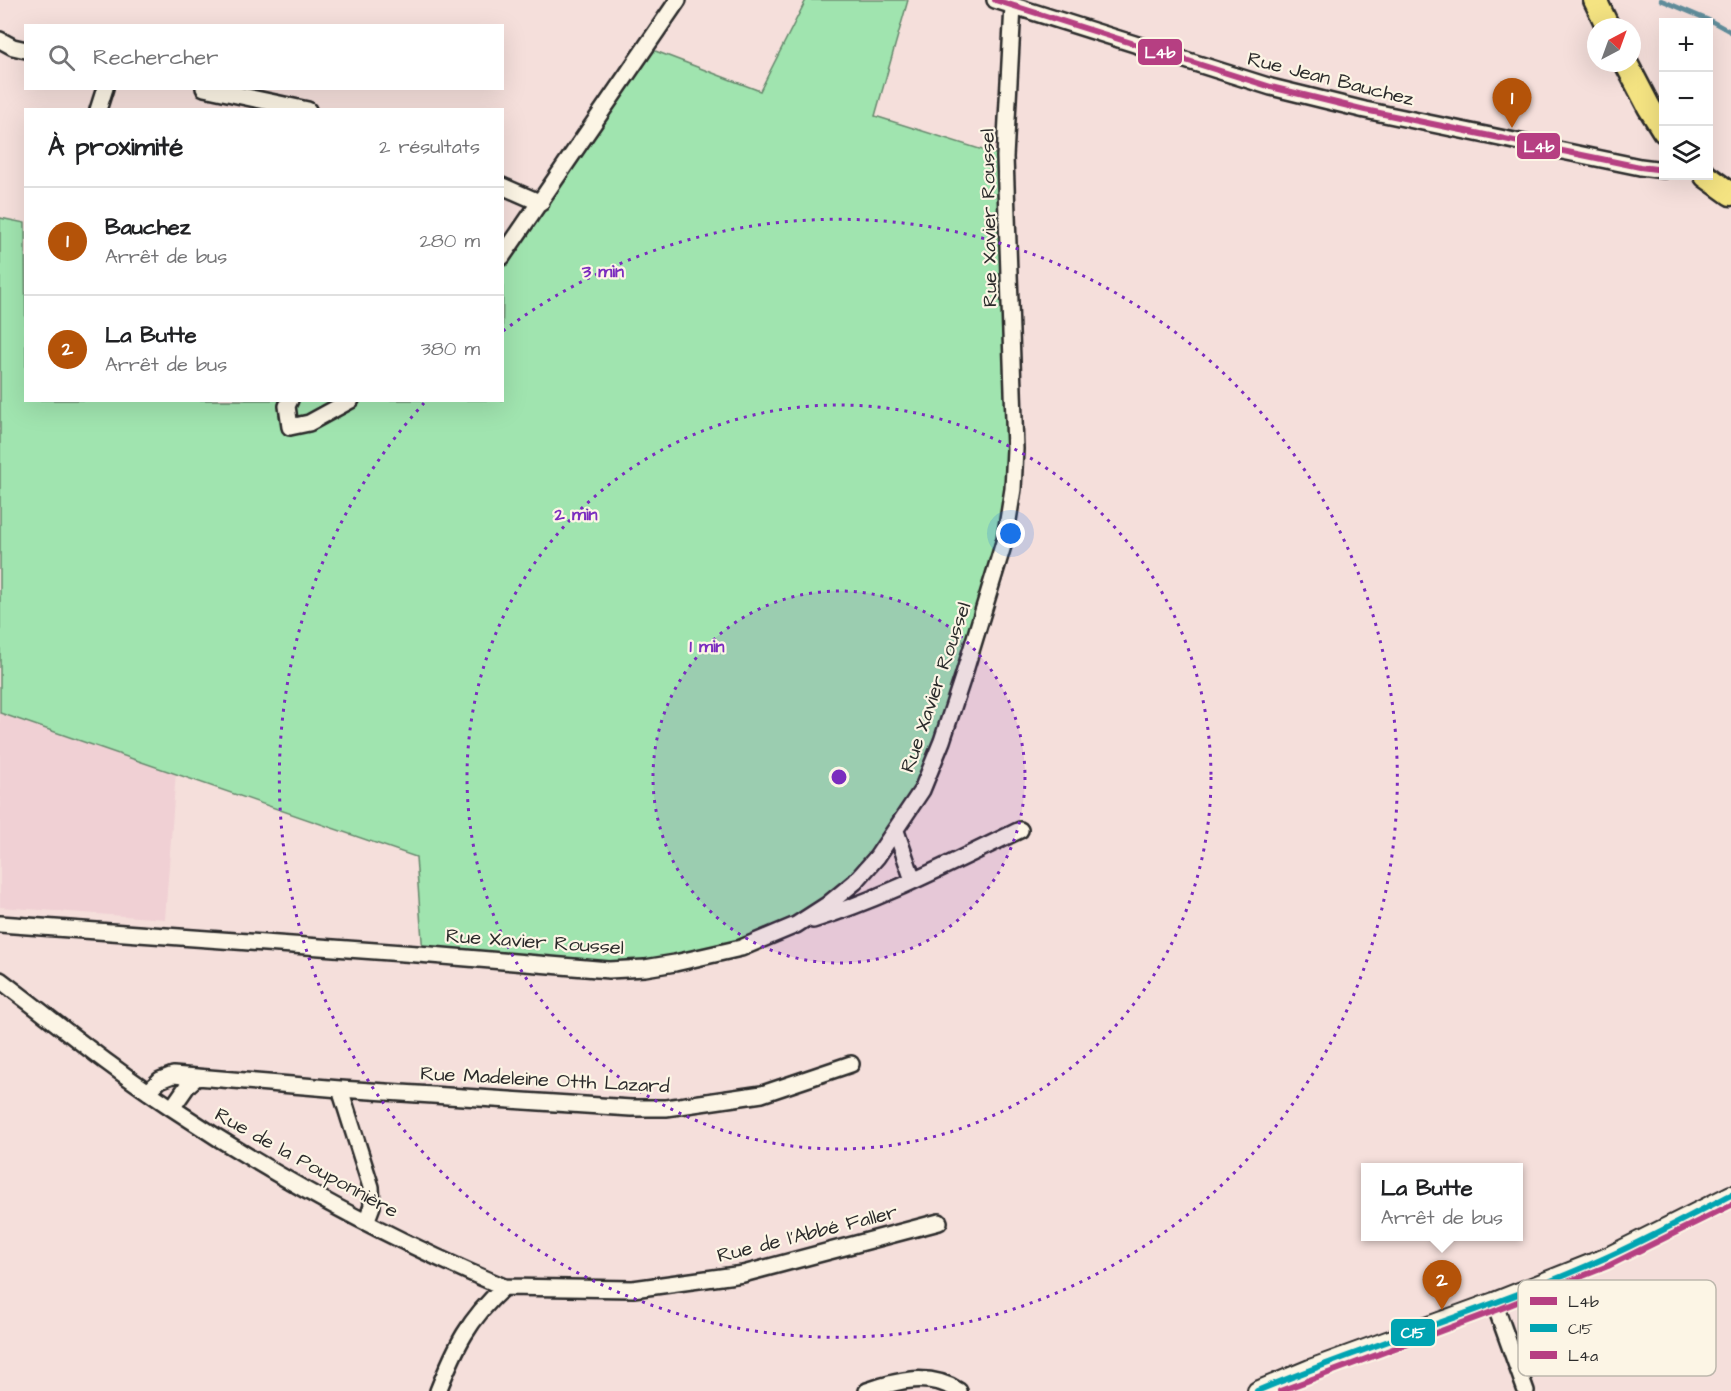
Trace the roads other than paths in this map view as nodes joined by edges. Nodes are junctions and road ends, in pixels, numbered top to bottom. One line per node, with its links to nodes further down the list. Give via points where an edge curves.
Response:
1 (678, 0): 19 (street)
2 (995, 0): 4 (street, Rue Jean Bauchez)
3 (1595, 0): 5 (main road)
4 (1013, 6): 15 (street, Rue Jean Bauchez, via 1270,87); 24 (street, Rue Xavier Roussel, via 1005,157 1014,362 1013,489 1005,539 942,741 922,790)
5 (1604, 18)
6 (0, 40): 7 (street)
7 (24, 50)
8 (1630, 72): 14 (main road)
9 (104, 90): 12 (street)
10 (209, 90): 11 (street)
11 (243, 104): 13 (street)
12 (100, 108)
13 (286, 108)
14 (1661, 126)
15 (1659, 170)
16 (1712, 180): 18 (main road)
17 (504, 187): 19 (street)
18 (1731, 194)
19 (541, 203): 20 (street)
20 (504, 254)
21 (289, 402): 22 (street, via 290,428 309,423)
22 (347, 402)
23 (1020, 830): 25 (street)
24 (896, 831): 25 (street); 27 (street, Rue Xavier Roussel, via 855,882)
25 (914, 880): 27 (street, via 836,913)
26 (0, 924): 27 (street, Rue Xavier Roussel, via 609,970 675,963 741,948)
27 (796, 925)
28 (0, 980): 32 (street, Rue de la Pouponnière)
29 (851, 1064): 31 (street, Rue Madeleine Otth Lazard, via 762,1095 666,1108)
30 (196, 1078): 31 (street, Rue Madeleine Otth Lazard); 32 (street, Rue Madeleine Otth Lazard, via 173,1075 160,1080); 33 (street)
31 (340, 1089): 35 (street, via 371,1187 372,1206)
32 (148, 1092): 33 (street, Rue de la Pouponnière)
33 (172, 1108): 35 (street, Rue de la Pouponnière)
34 (1731, 1195): 37 (street, via 1605,1258)
35 (366, 1222): 38 (street, Rue de la Pouponnière)
36 (939, 1222): 38 (street, Rue de l'Abbé Faller, via 743,1274 633,1288)
37 (1550, 1280)
38 (504, 1287): 43 (street, via 484,1305 466,1330)
39 (1518, 1292): 40 (street)
40 (1494, 1302): 41 (street); 46 (street)
41 (1518, 1369)
42 (1521, 1376): 47 (street)
43 (438, 1391)
44 (867, 1391): 45 (street, via 896,1381 920,1379 941,1382)
45 (959, 1391)
46 (1257, 1391)
47 (1526, 1391)

